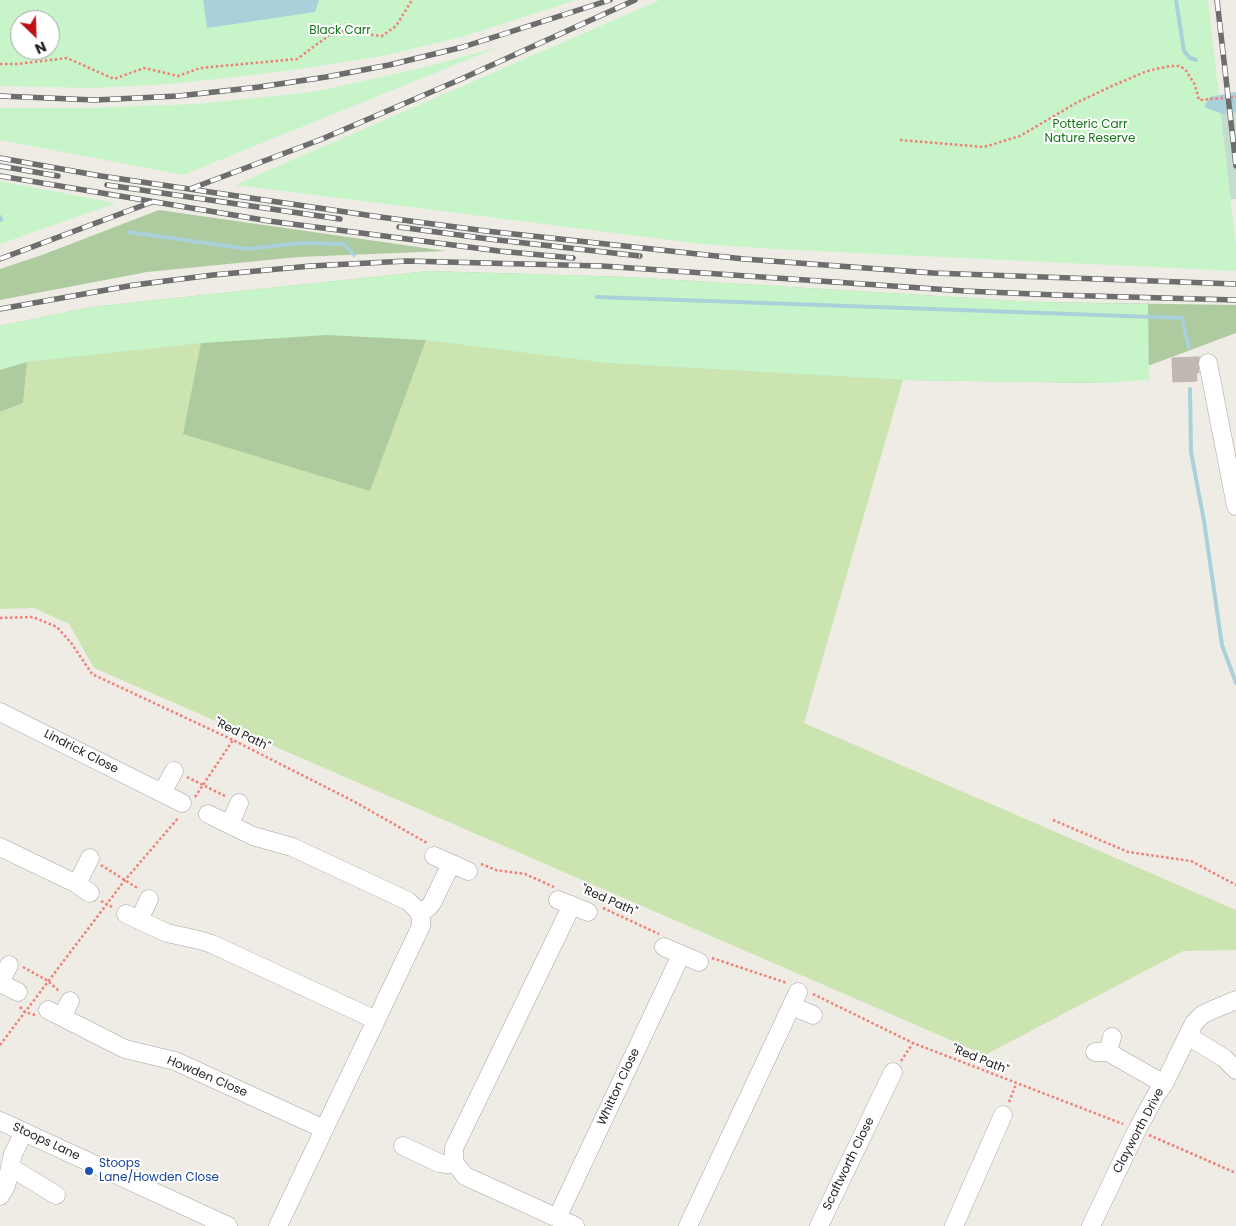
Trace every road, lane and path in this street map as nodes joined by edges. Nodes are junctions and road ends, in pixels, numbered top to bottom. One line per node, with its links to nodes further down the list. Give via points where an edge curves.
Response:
1 (412, 0): 2 (path, via 396,26 382,36 335,31 298,58 200,68 178,76 144,68 114,79 67,58)
2 (0, 64)
3 (1236, 97): 4 (path, via 1200,100 1185,69 1170,66 1112,86 1020,136 984,147)
4 (900, 140)
5 (1208, 363): 6 (street)
6 (1236, 506)
7 (0, 618): 9 (path, "Red Path", via 33,617 57,627 92,674)
8 (0, 712): 12 (street, Lindrick Close)
9 (233, 740): 11 (path); 19 (path, "Red Path", via 355,802)
10 (174, 771): 11 (path); 12 (street)
11 (204, 785): 13 (path); 14 (path)
12 (162, 793): 14 (street, Lindrick Close)
13 (239, 803): 17 (street)
14 (186, 805): 23 (path)
15 (208, 814): 17 (street)
16 (1053, 820): 24 (path, via 1128,852 1190,861)
17 (230, 824): 29 (street, via 252,836 292,847 408,901)
18 (0, 847): 25 (street)
19 (434, 851): 21 (street)
20 (90, 858): 23 (path); 25 (street)
21 (452, 864): 22 (street); 29 (street, via 432,903)
22 (474, 867): 27 (path, "Red Path", via 525,874)
23 (125, 880): 26 (path, via 150,895); 28 (path)
24 (1236, 885)
25 (84, 889): 28 (path)
26 (149, 898): 30 (street)
27 (575, 902): 31 (path, "Red Path"); 59 (street, via 454,1148)
28 (106, 904): 30 (path); 35 (path)
29 (419, 912): 44 (street, via 421,926)
30 (132, 917): 44 (street, via 167,933 212,944)
31 (663, 941): 32 (street)
32 (681, 955): 33 (street); 64 (street, Whitton Close)
33 (706, 960): 38 (path, "Red Path")
34 (9, 964): 35 (path, via 13,961); 36 (street)
35 (48, 981): 40 (path); 41 (path)
36 (0, 983): 37 (street)
37 (18, 992): 41 (path, via 14,1000)
38 (798, 994): 43 (street); 46 (path, "Red Path"); 68 (street)
39 (1236, 1000): 45 (street, Clayworth Drive, via 1202,1015)
40 (70, 1001): 42 (street)
41 (25, 1012): 42 (path, via 41,1017); 47 (path)
42 (55, 1013): 55 (street, Howden Close, via 125,1049 175,1061)
43 (813, 1014)
44 (376, 1020): 55 (street)
45 (1188, 1036): 49 (street, via 1224,1058); 52 (street, Clayworth Drive)
46 (914, 1043): 50 (path); 51 (path, "Red Path")
47 (0, 1045)
48 (1105, 1047): 52 (street)
49 (1236, 1070)
50 (893, 1072): 69 (street, Scaftworth Close, via 886,1105)
51 (1016, 1084): 53 (path); 56 (path, "Red Path")
52 (1164, 1084): 56 (street, Clayworth Drive)
53 (1003, 1115): 70 (street)
54 (0, 1120): 57 (street, Stoops Lane)
55 (324, 1129): 66 (street)
56 (1137, 1130): 61 (path, "Red Path"); 71 (street, Clayworth Drive)
57 (24, 1132): 60 (street); 65 (street, Stoops Lane)
58 (403, 1146): 59 (street, via 439,1163)
59 (454, 1162): 64 (street, via 465,1176)
60 (10, 1167): 62 (street); 63 (street)
61 (1236, 1173)
62 (1, 1190)
63 (56, 1195)
64 (557, 1218): 67 (street)
65 (228, 1226)
66 (278, 1226)
67 (575, 1226)
68 (688, 1226)
69 (819, 1226)
70 (954, 1226)
71 (1091, 1226)

